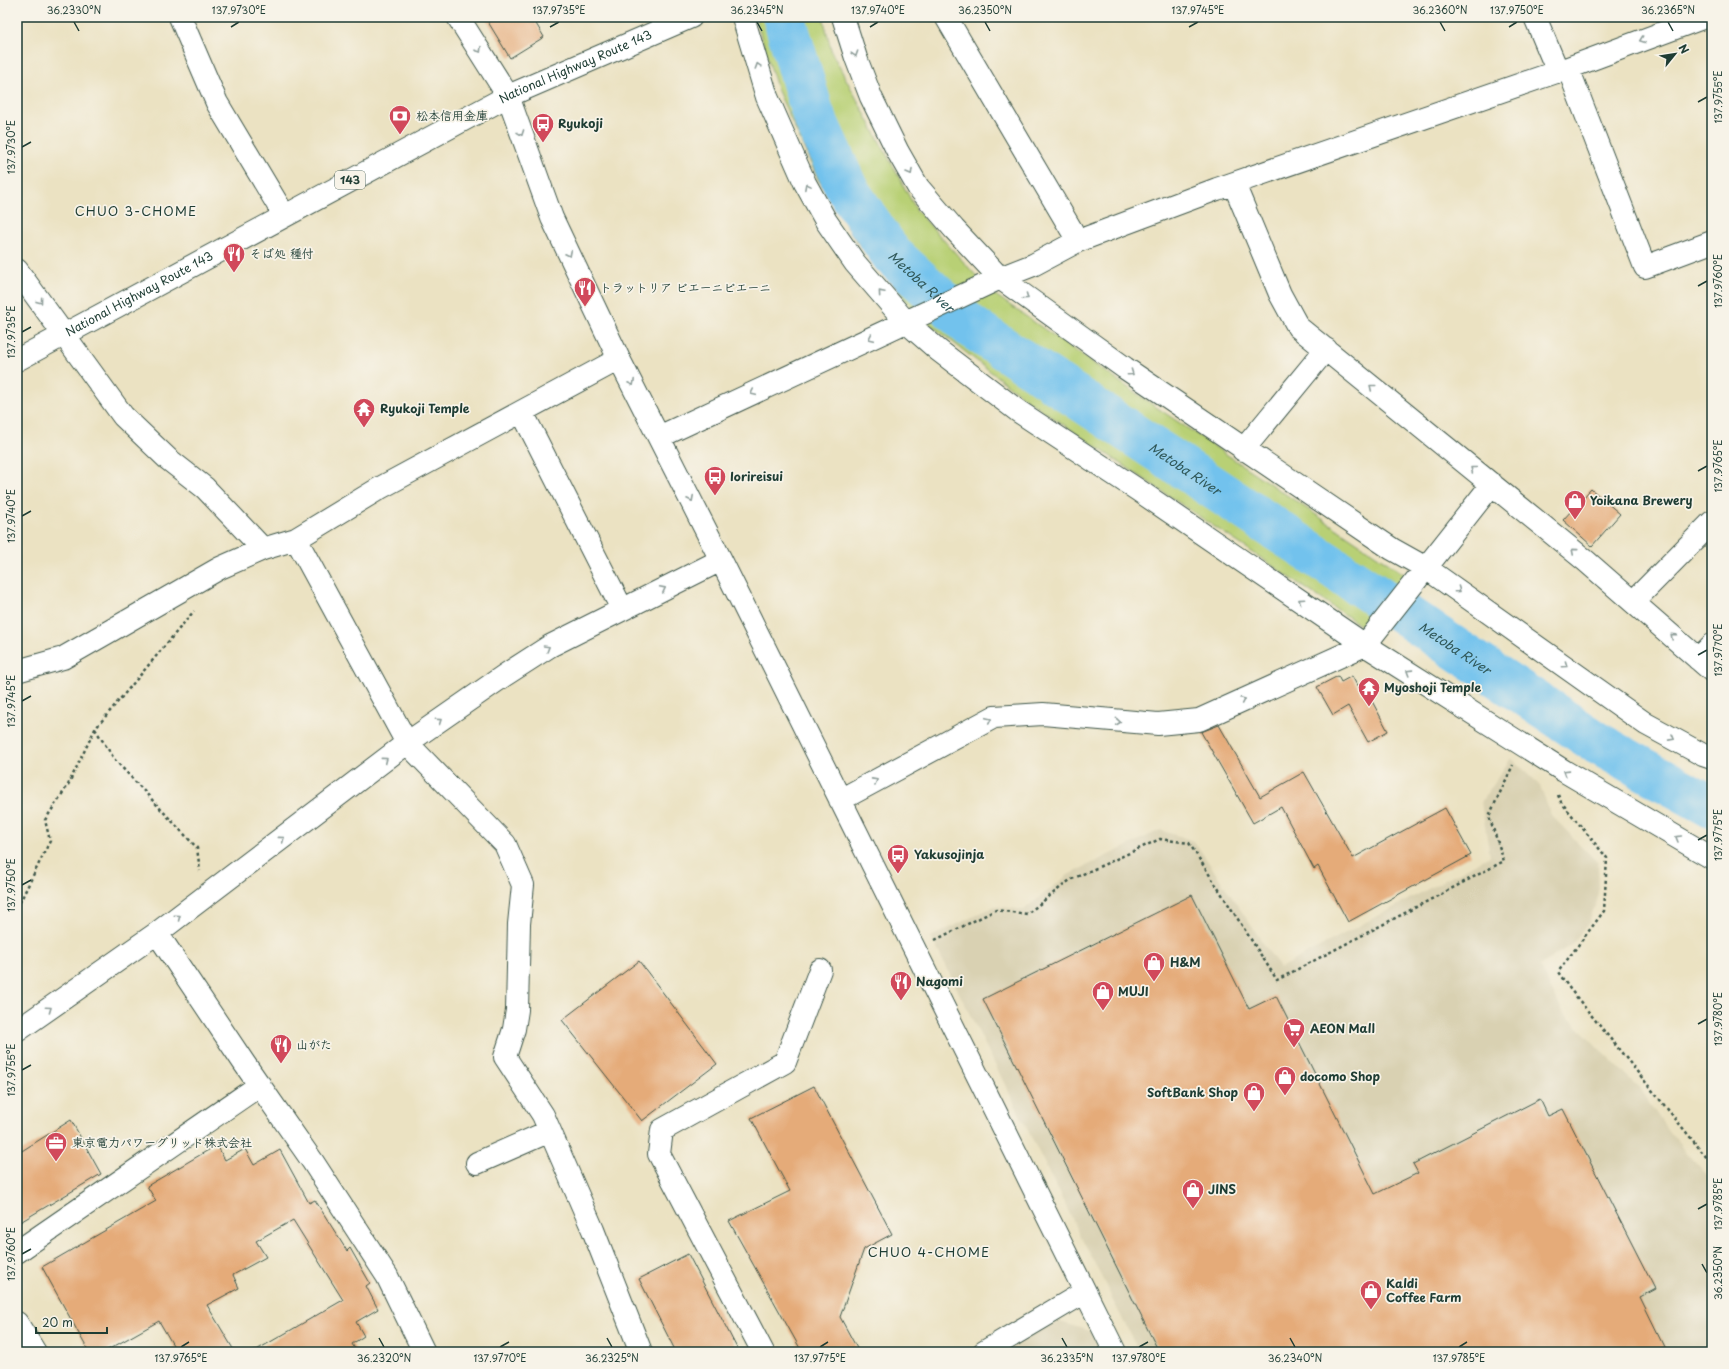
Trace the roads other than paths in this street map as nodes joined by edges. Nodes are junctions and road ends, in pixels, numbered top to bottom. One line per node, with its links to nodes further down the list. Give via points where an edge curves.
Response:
1 (180, 17): 12 (main road, via 217,103)
2 (458, 17): 10 (main road, one-way to 10)
3 (691, 17): 10 (main road, National Highway Route 143 / 143)
4 (743, 17): 17 (main road, one-way to 4, via 855,263 826,221 805,183 767,97)
5 (843, 17): 16 (main road, one-way to 16, via 871,97 918,187)
6 (946, 17): 13 (main road)
7 (1535, 17): 9 (main road)
8 (1705, 17): 9 (main road, one-way to 9)
9 (1563, 70): 11 (main road); 14 (main road, via 1645,267)
10 (508, 96): 12 (main road, National Highway Route 143 / 143); 20 (main road, one-way to 20, via 552,218)
11 (1234, 184): 13 (main road); 19 (main road, via 1280,294 1298,327)
12 (284, 215): 18 (main road, National Highway Route 143 / 143)
13 (1078, 241): 16 (main road, via 1033,265)
14 (1712, 242)
15 (17, 270): 18 (main road, one-way to 18)
16 (996, 280): 17 (main road); 24 (main road, one-way to 24)
17 (911, 320): 23 (main road, one-way to 23); 33 (main road, one-way to 17, via 1018,411 938,350)
18 (64, 335): 21 (main road, National Highway Route 143 / 143); 28 (main road, via 123,416 168,459 205,488)
19 (1326, 350): 24 (main road); 25 (main road, one-way to 19)
20 (619, 359): 22 (main road); 23 (main road, one-way to 23)
21 (17, 360)
22 (522, 412): 27 (main road, via 380,488); 32 (main road)
23 (659, 437): 29 (main road, one-way to 29)
24 (1243, 450): 30 (main road, via 1392,549)
25 (1492, 484): 30 (main road); 31 (main road, one-way to 25)
26 (1712, 522): 31 (main road)
27 (296, 539): 28 (main road); 36 (main road)
28 (263, 549): 35 (main road, via 220,568 63,658)
29 (721, 560): 32 (main road, one-way to 29); 38 (main road)
30 (1422, 573): 33 (main road); 37 (main road, one-way to 37, via 1646,724)
31 (1633, 602): 34 (main road, one-way to 31)
32 (622, 610): 36 (main road, one-way to 32, via 550,646)
33 (1369, 640): 38 (main road, one-way to 33, via 994,717 1043,714 1158,724 1199,720); 39 (main road, one-way to 33, via 1564,771)
34 (1707, 658)
35 (17, 671)
36 (407, 743): 40 (main road, one-way to 36); 44 (main road, via 505,844 523,885 519,924 517,1010 514,1029 504,1057 543,1115)
37 (1712, 758)
38 (840, 800): 47 (main road)
39 (1712, 858)
40 (157, 933): 42 (main road, one-way to 40); 43 (main road)
41 (820, 970): 52 (main road, via 785,1062 662,1130 659,1154)
42 (17, 1031)
43 (260, 1085): 46 (main road); 50 (main road, via 388,1276)
44 (550, 1131): 45 (main road); 51 (main road)
45 (477, 1163)
46 (17, 1252)
47 (1085, 1292): 53 (main road); 54 (main road)
48 (17, 1323): 49 (main road)
49 (35, 1352)
50 (424, 1352)
51 (642, 1352)
52 (763, 1352)
53 (984, 1352)
54 (1115, 1352)

